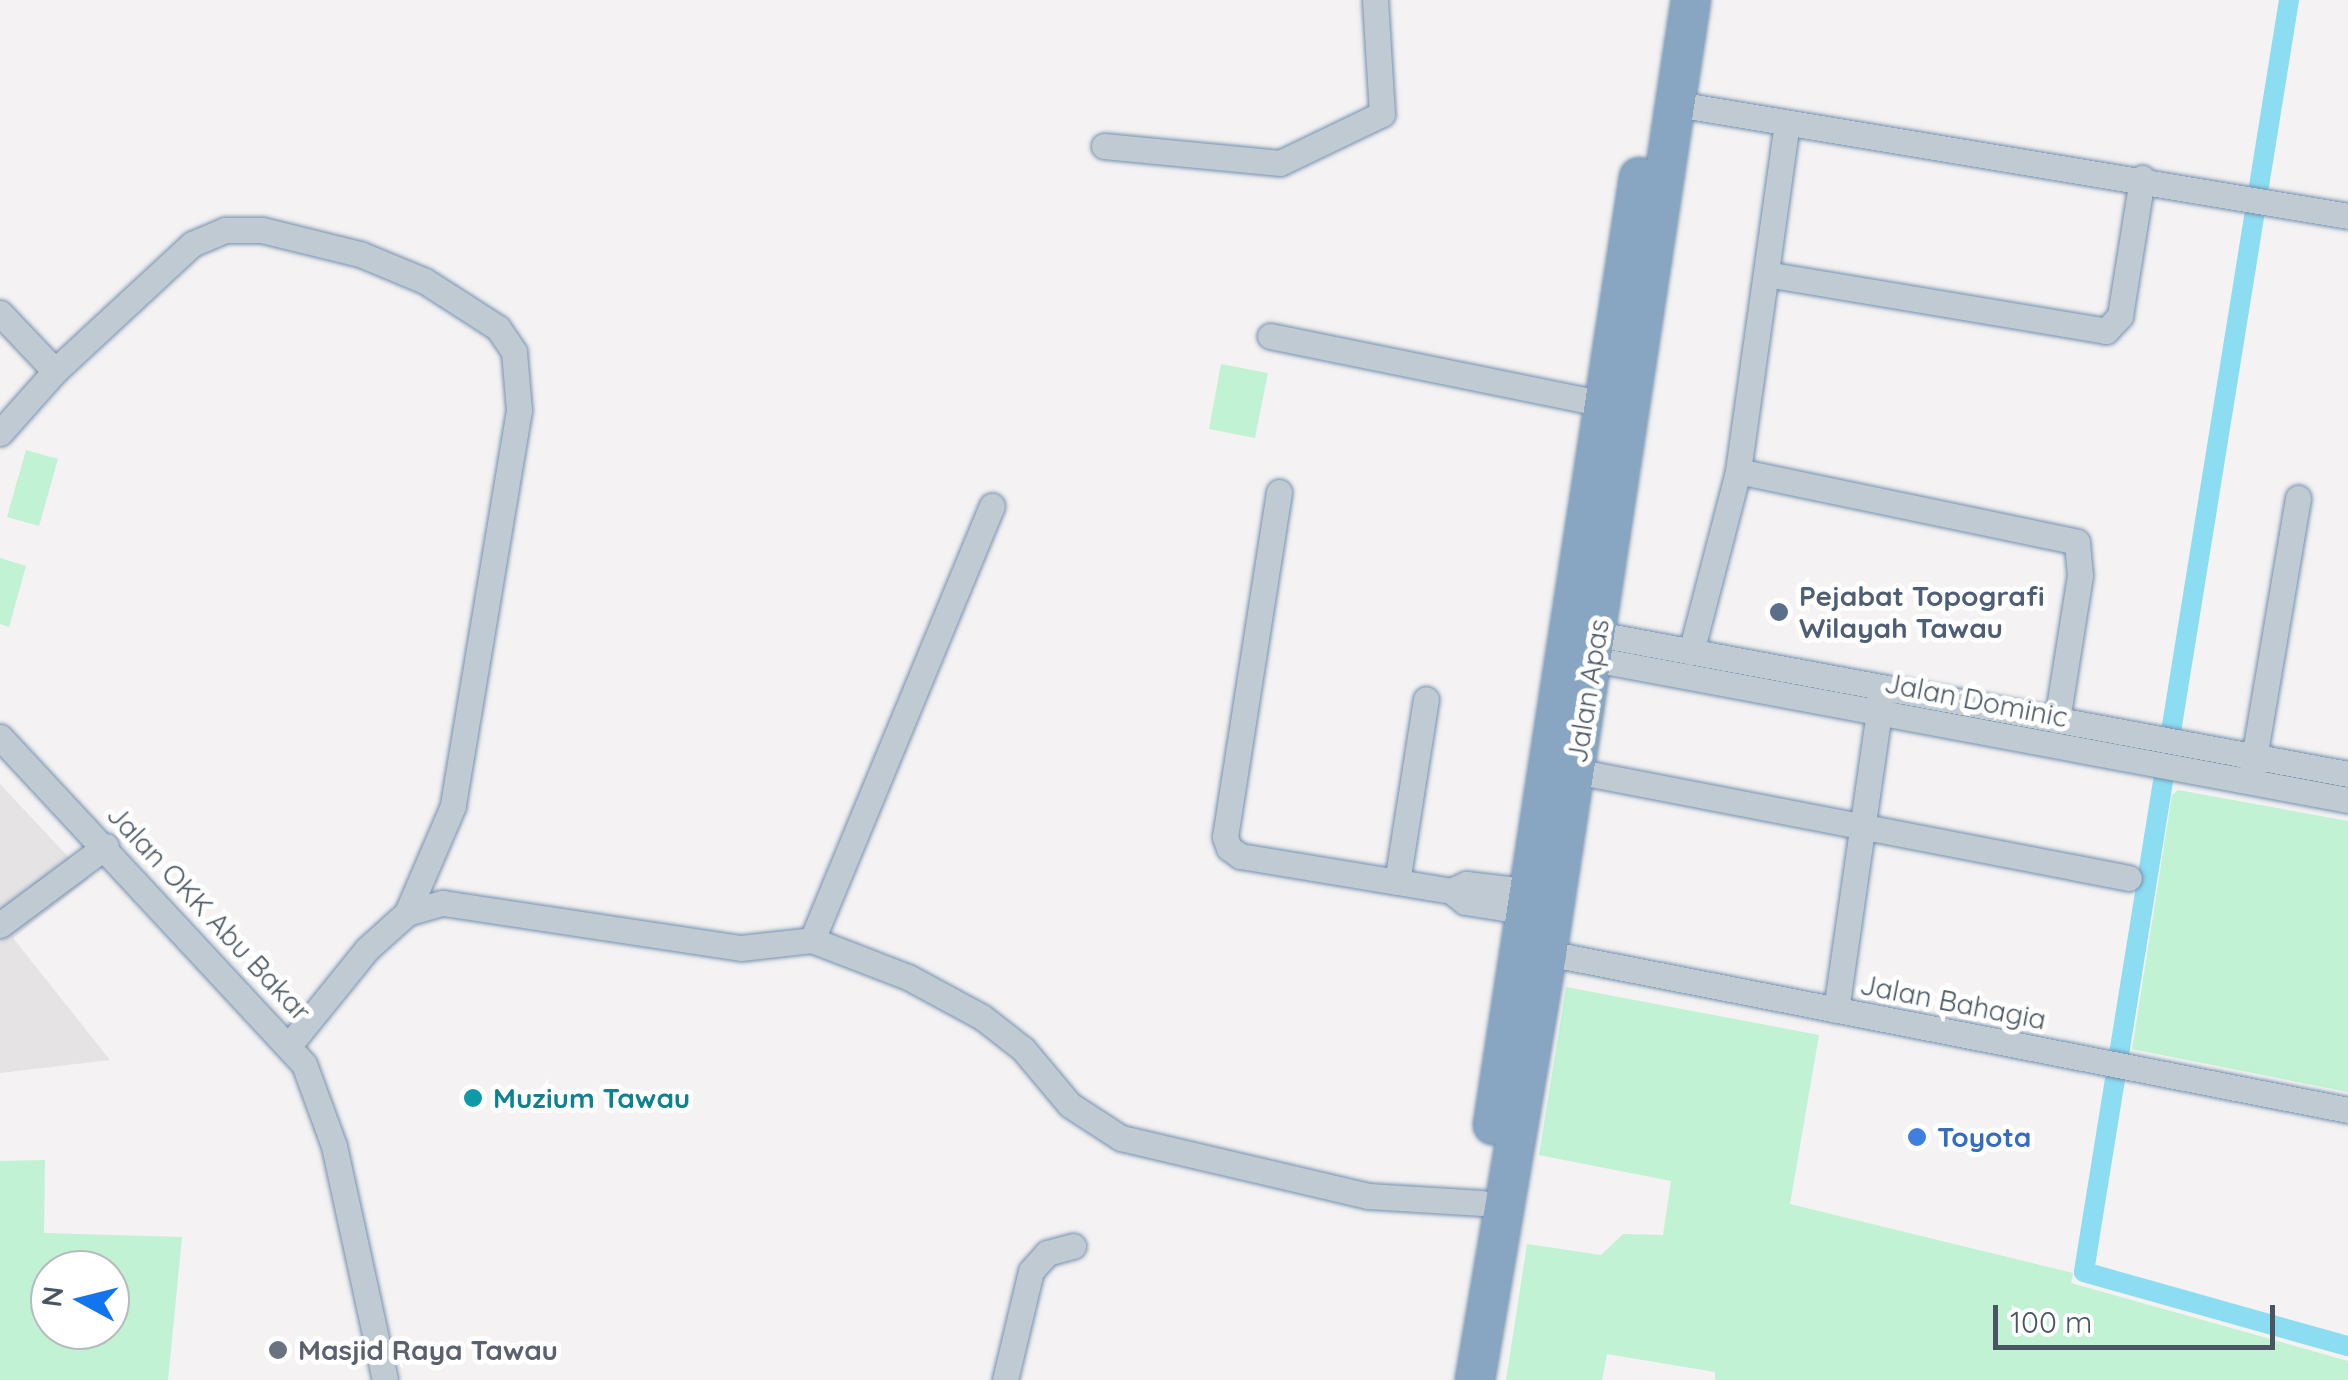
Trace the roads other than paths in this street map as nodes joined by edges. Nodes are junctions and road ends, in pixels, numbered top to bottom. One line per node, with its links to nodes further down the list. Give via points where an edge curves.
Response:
1 (1376, 0): 6 (street, via 1382,114 1280,163)
2 (1666, 0): 13 (highway, Jalan Apas)
3 (1691, 0): 4 (highway, Jalan Apas)
4 (1676, 104): 5 (street); 20 (highway, Jalan Apas)
5 (1787, 123): 7 (street); 9 (street)
6 (1104, 146)
7 (2142, 178): 8 (street); 9 (street, via 2120,316 2106,331)
8 (2348, 216)
9 (1766, 274): 15 (street)
10 (0, 313): 12 (street)
11 (1270, 336): 13 (street)
12 (55, 371): 14 (street); 35 (street, via 192,244 226,230 262,230 360,254 425,281 498,328 514,352 519,410 454,806)
13 (1603, 404): 20 (highway, Jalan Apas)
14 (0, 433)
15 (1738, 471): 19 (street); 23 (street, via 2077,542 2080,575)
16 (1280, 492): 33 (street, via 1226,838 1240,856)
17 (2298, 498): 26 (street)
18 (992, 506): 37 (street)
19 (1691, 652): 20 (street, Jalan Dominic); 22 (street, Jalan Dominic)
20 (1583, 653): 22 (street, Jalan Dominic); 27 (highway, Jalan Apas); 34 (highway, Jalan Apas)
21 (1426, 699): 33 (street)
22 (1881, 700): 23 (street, Jalan Dominic); 25 (street, Jalan Dominic); 30 (street)
23 (2057, 720): 25 (street, Jalan Dominic)
24 (0, 737): 31 (street, Jalan OKK Abu Bakar)
25 (2149, 750): 26 (street, Jalan Dominic)
26 (2252, 769): 28 (street, Jalan Dominic); 29 (street, Jalan Dominic)
27 (1575, 772): 30 (street); 38 (highway, Jalan Apas)
28 (2348, 774)
29 (2348, 800)
30 (1863, 827): 32 (street); 39 (street)
31 (106, 846): 36 (street); 40 (street, Jalan OKK Abu Bakar)
32 (2128, 878)
33 (1397, 882): 34 (street, via 1451,891 1465,902)
34 (1524, 901): 42 (highway, Jalan Apas)
35 (407, 913): 37 (street, via 443,904 490,906 741,948); 40 (street, via 367,948)
36 (0, 925)
37 (812, 940): 42 (street, via 908,977 982,1017 1024,1049 1070,1106 1121,1138 1368,1196)
38 (1547, 953): 39 (street, Jalan Bahagia); 49 (highway, Jalan Apas)
39 (1836, 1010): 41 (street, Jalan Bahagia)
40 (291, 1043): 44 (street, Jalan OKK Abu Bakar, via 325,1110)
41 (2348, 1110)
42 (1482, 1203): 48 (highway, Jalan Apas)
43 (1073, 1246): 47 (street, via 1047,1252 1031,1271)
44 (378, 1328): 45 (street, Jalan OKK Abu Bakar); 46 (street, Jalan OKK Abu Bakar)
45 (385, 1380)
46 (399, 1380)
47 (1005, 1380)
48 (1454, 1380)
49 (1475, 1380)

